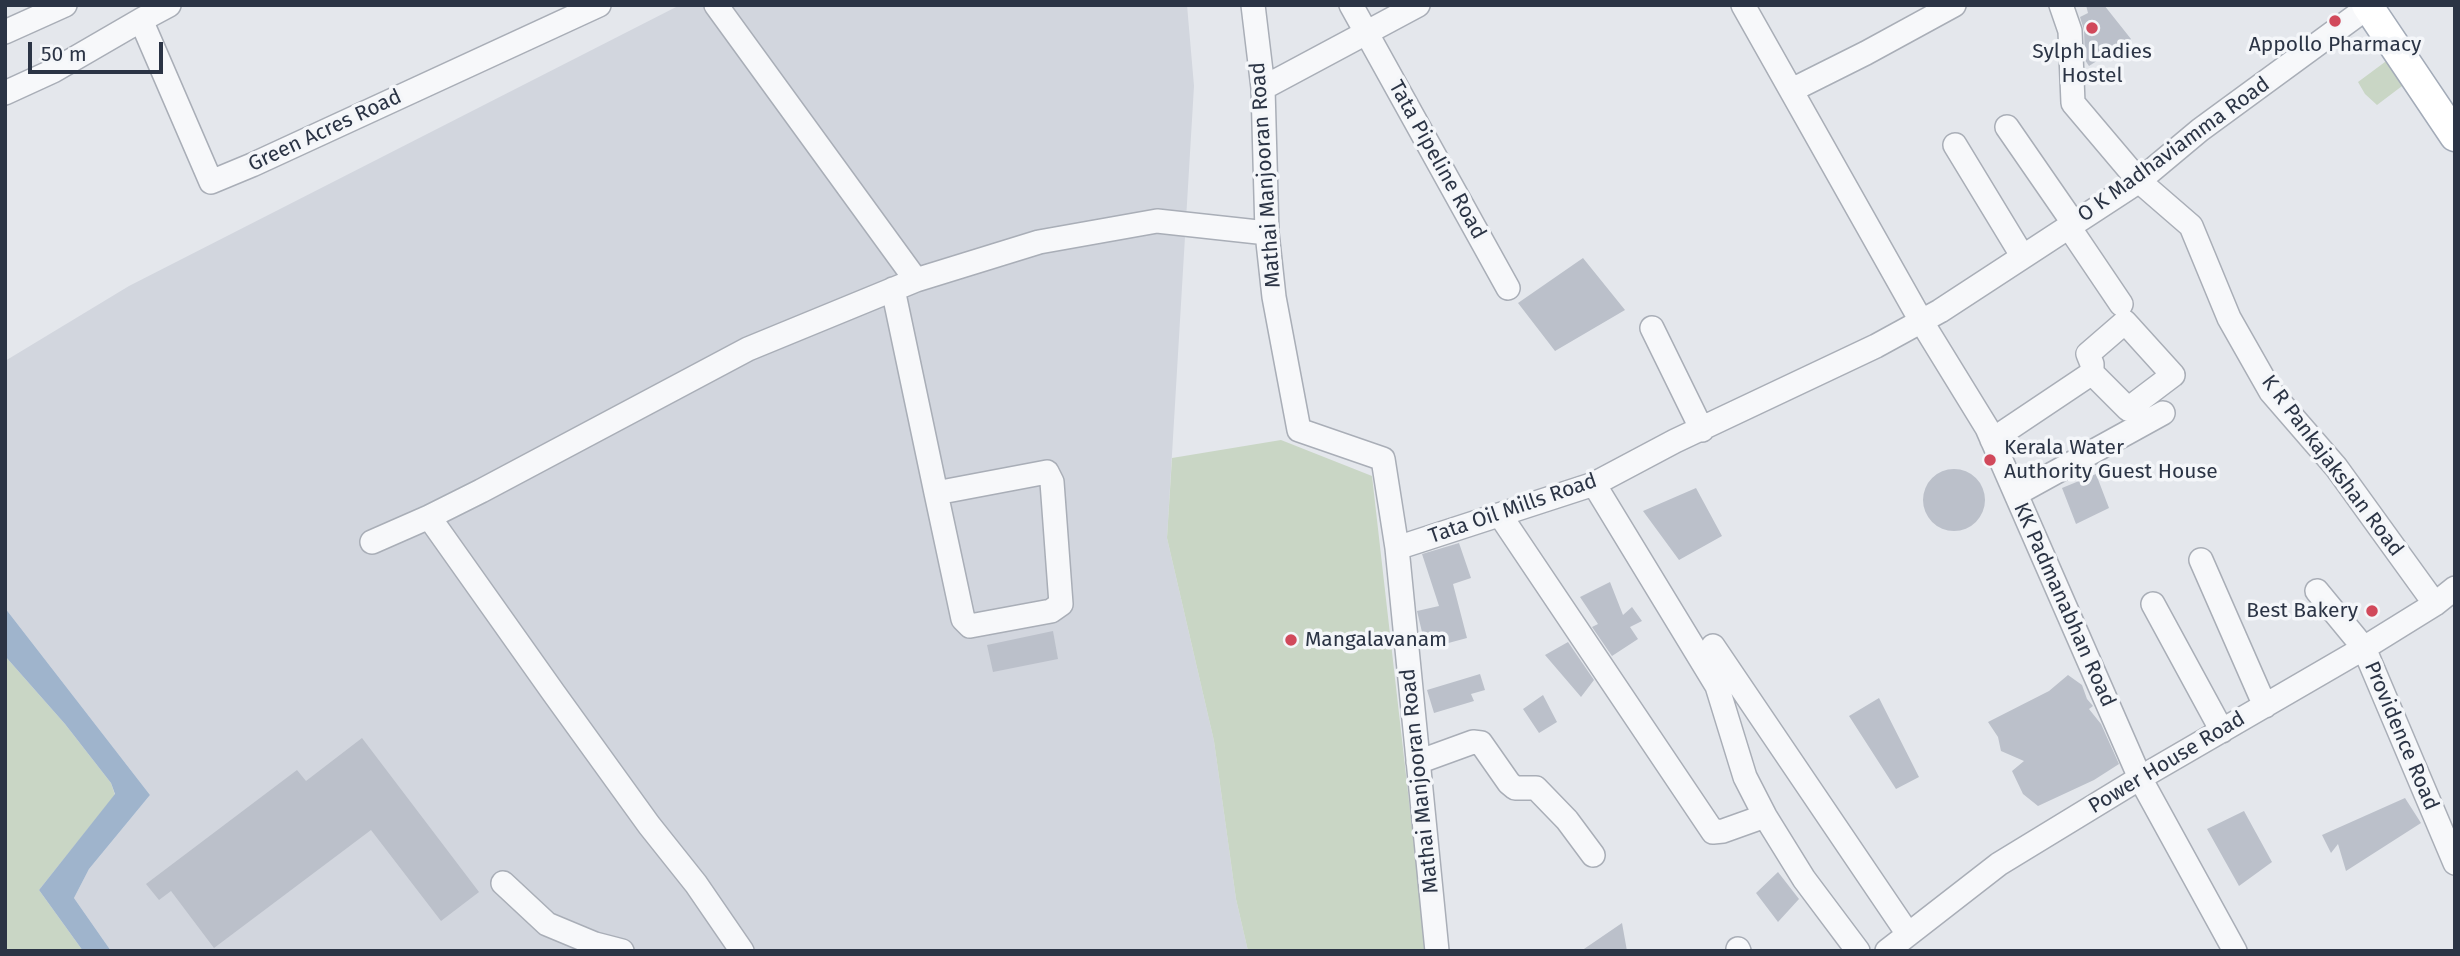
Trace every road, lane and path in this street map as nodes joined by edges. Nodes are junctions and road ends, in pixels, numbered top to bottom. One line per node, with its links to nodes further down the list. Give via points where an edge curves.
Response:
1 (65, 5): 13 (street)
2 (169, 5): 12 (street)
3 (599, 5): 12 (street, Green Acres Road, via 211,182)
4 (716, 5): 25 (street)
5 (1253, 5): 15 (street, Mathai Manjooran Road)
6 (1351, 5): 14 (street, Tata Pipeline Road)
7 (1418, 5): 14 (street)
8 (1743, 5): 16 (street, KK Padmanabhan Road)
9 (1954, 5): 16 (street)
10 (2061, 5): 21 (street, K R Pankajakshan Road, via 2070,31 2073,103)
11 (2368, 6): 19 (main road); 21 (street, O K Madhaviamma Road)
12 (141, 20): 17 (street, via 54,71)
13 (5, 32)
14 (1366, 33): 15 (street); 26 (street, Tata Pipeline Road)
15 (1263, 88): 23 (street, Mathai Manjooran Road)
16 (1792, 90): 29 (street, KK Padmanabhan Road)
17 (5, 93)
18 (2007, 127): 22 (street)
19 (2455, 136)
20 (1955, 145): 24 (street)
21 (2139, 181): 22 (street, O K Madhaviamma Road); 46 (street, K R Pankajakshan Road, via 2191,226 2229,318 2271,392 2336,467)
22 (2072, 226): 24 (street, O K Madhaviamma Road); 28 (street)
23 (1267, 233): 25 (street, via 1157,221 1039,242); 41 (street, Mathai Manjooran Road, via 1274,298 1299,430 1383,459)
24 (2023, 257): 29 (street, O K Madhaviamma Road)
25 (916, 280): 27 (street)
26 (1508, 288)
27 (893, 289): 36 (street); 39 (street, via 748,349)
28 (2121, 304)
29 (1931, 316): 33 (street, Tata Oil Mills Road); 34 (street, KK Padmanabhan Road, via 1934,338)
30 (1652, 328): 33 (street)
31 (2092, 373): 34 (street)
32 (2163, 413): 37 (street)
33 (1702, 430): 35 (street, Tata Oil Mills Road)
34 (1992, 440): 37 (street, KK Padmanabhan Road)
35 (1594, 484): 38 (street, Tata Oil Mills Road); 48 (street)
36 (936, 493): 36 (street, via 962,619 970,626 1051,611 1061,604 1052,482 1047,472)
37 (2016, 494): 52 (street, KK Padmanabhan Road)
38 (1500, 515): 41 (street, Tata Oil Mills Road); 53 (street, via 1713,832)
39 (429, 517): 40 (street); 59 (street)
40 (372, 542)
41 (1397, 548): 51 (street, Mathai Manjooran Road)
42 (2201, 560): 49 (street)
43 (2455, 588): 46 (street, Power House Road)
44 (2317, 591): 47 (street, Providence Road)
45 (2153, 604): 50 (street)
46 (2435, 604): 47 (street, Power House Road)
47 (2364, 648): 49 (street, Power House Road); 55 (street, Providence Road)
48 (1709, 654): 53 (street, via 1745,778); 57 (street)
49 (2265, 706): 50 (street, Power House Road)
50 (2222, 731): 52 (street, Power House Road)
51 (1419, 762): 54 (street, via 1481,743 1509,783 1515,788 1536,788); 60 (street, Mathai Manjooran Road)
52 (2140, 778): 57 (street, Power House Road, via 1998,864); 63 (street, KK Padmanabhan Road)
53 (1765, 816): 61 (street, via 1804,879)
54 (1593, 855)
55 (2455, 863)
56 (503, 883): 58 (street, via 547,925)
57 (1908, 934): 62 (street, Power House Road)
58 (622, 951)
59 (742, 951)
60 (1437, 951)
61 (1858, 951)
62 (1887, 951)
63 (2235, 951)

